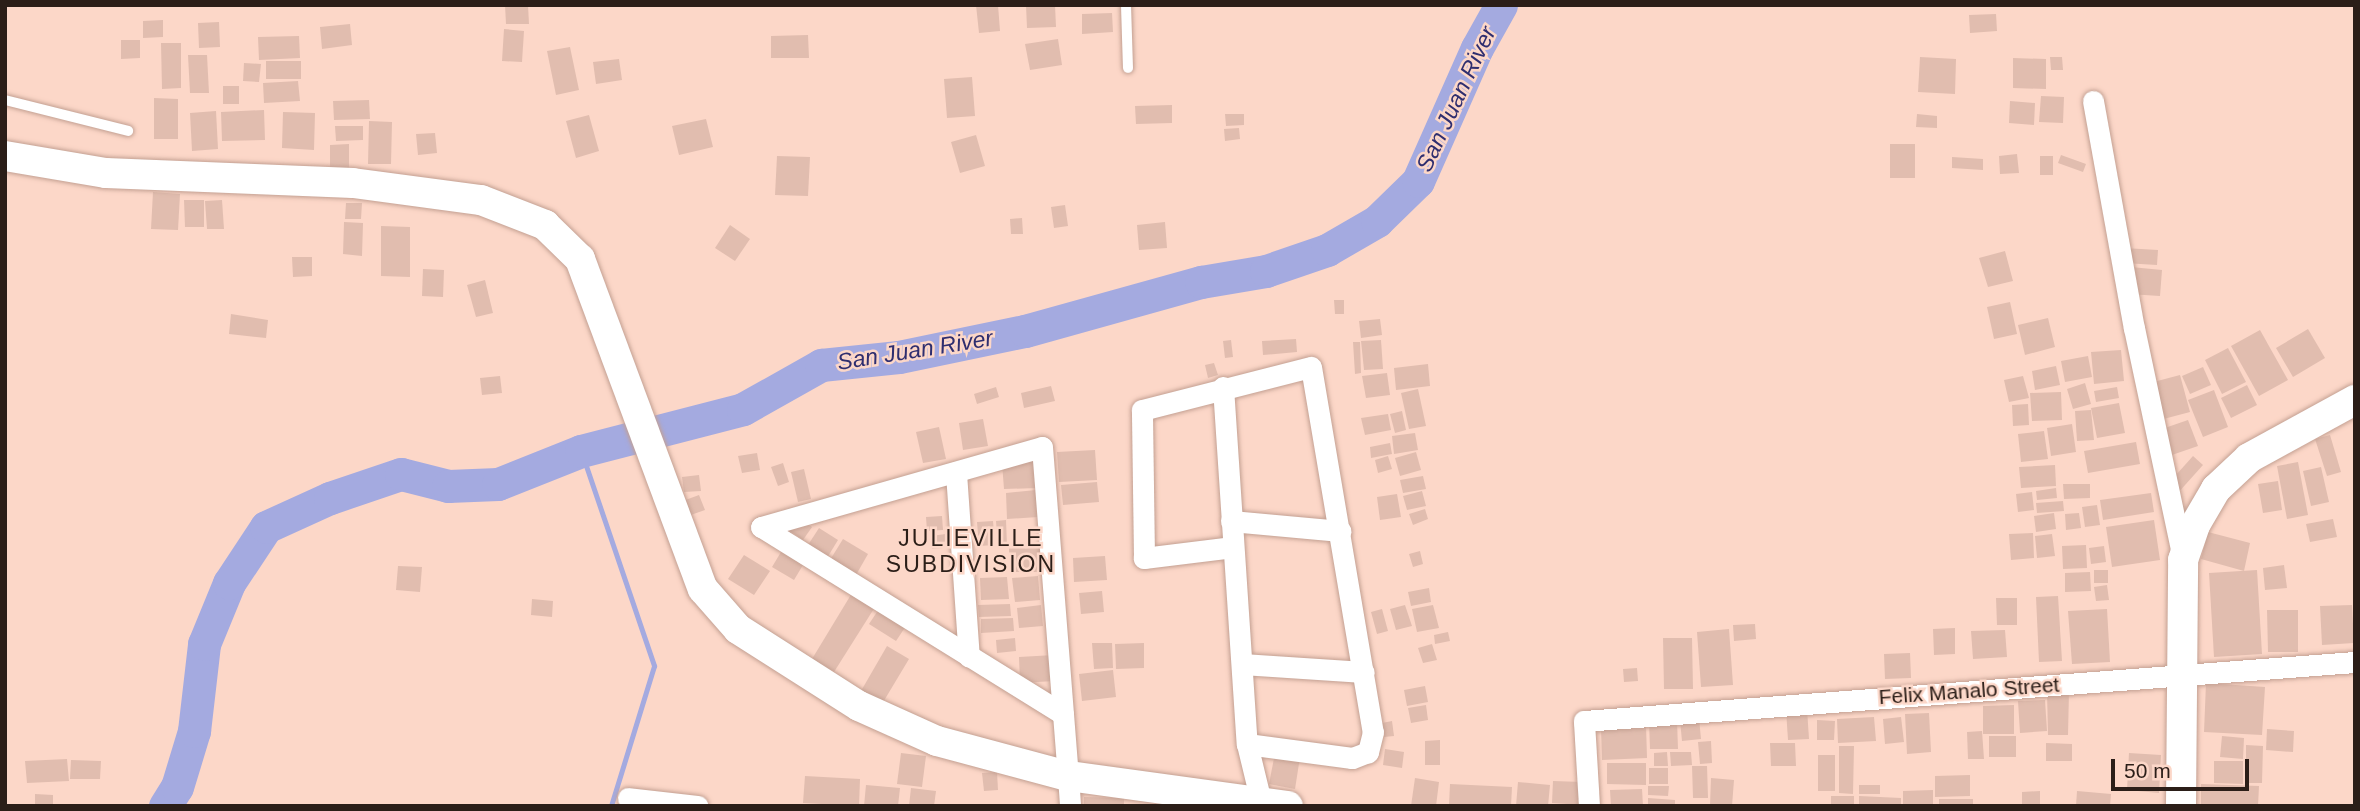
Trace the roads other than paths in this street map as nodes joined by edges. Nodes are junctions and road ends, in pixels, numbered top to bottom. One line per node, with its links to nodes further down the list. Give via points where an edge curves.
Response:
1 (1126, 5): 2 (lane)
2 (1128, 68)
3 (5, 100): 5 (lane)
4 (2093, 101): 13 (street, via 2133,328)
5 (128, 131)
6 (5, 156): 21 (main road, via 106,173 353,183 481,200 545,225 580,259 703,589 738,629 859,706 937,741)
7 (1223, 387): 10 (street); 11 (street, via 1311,366); 12 (street, via 1142,410 1144,558)
8 (2355, 400): 13 (main road, via 2249,458 2216,489 2195,525)
9 (956, 473): 14 (street); 14 (street, via 761,527); 19 (street, via 1042,447)
10 (1231, 521): 11 (street); 12 (street)
11 (1341, 531): 17 (street)
12 (1233, 547): 16 (street)
13 (2183, 560): 18 (main road)
14 (969, 657): 19 (street)
15 (2355, 662): 18 (street, Felix Manalo Street)
16 (1242, 664): 17 (street); 20 (street)
17 (1364, 672): 20 (street, via 1373,733 1368,752 1352,758)
18 (2183, 674): 26 (street, Felix Manalo Street, via 1584,721); 27 (main road)
19 (1063, 714): 21 (street)
20 (1247, 744): 23 (street)
21 (1068, 776): 23 (main road, via 1144,791); 25 (street)
22 (628, 798): 24 (street)
23 (1270, 804)
24 (698, 806)
25 (1070, 806)
26 (1589, 806)
27 (2181, 806)

